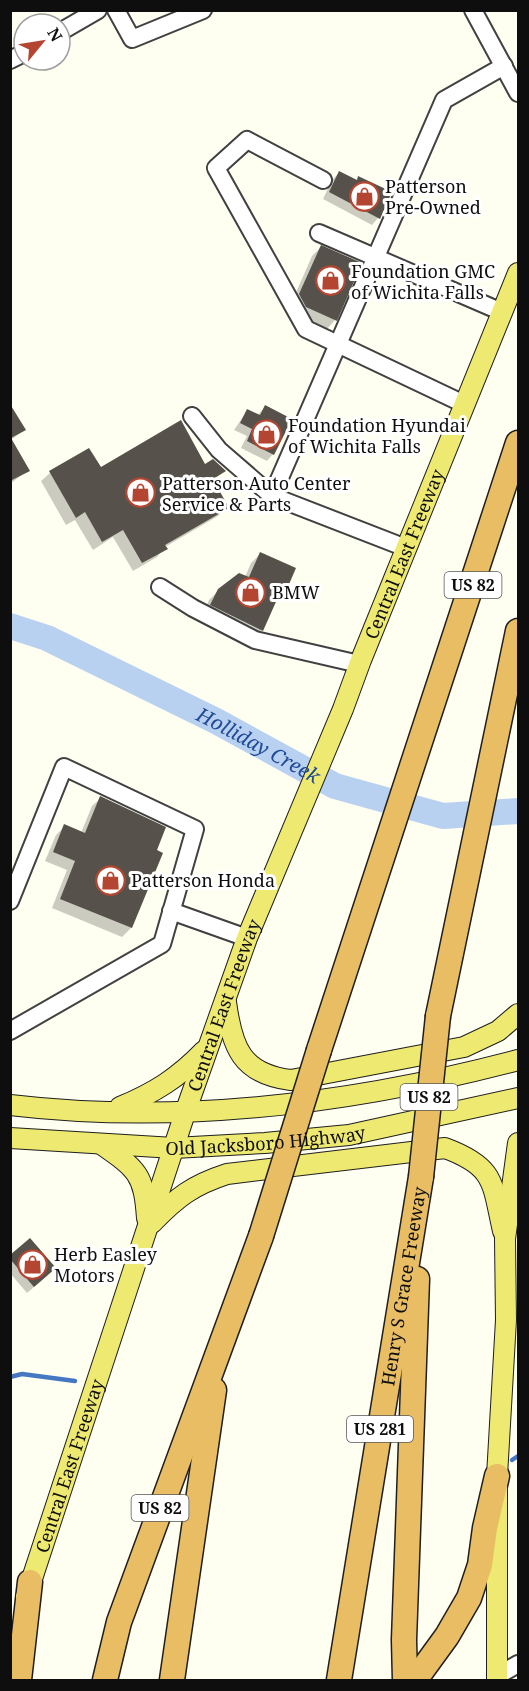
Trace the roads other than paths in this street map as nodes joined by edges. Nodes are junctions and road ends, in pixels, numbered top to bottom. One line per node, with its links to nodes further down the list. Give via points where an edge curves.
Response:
1 (98, 10): 5 (street)
2 (116, 10): 3 (street, via 132,39)
3 (203, 10)
4 (473, 10): 6 (street)
5 (72, 25)
6 (504, 66): 7 (street); 10 (street, via 444,100)
7 (519, 93)
8 (323, 180): 13 (street, via 247,140 216,168 306,329)
9 (319, 233): 10 (street)
10 (376, 258): 12 (street); 13 (street)
11 (519, 273): 12 (main road, Central East Freeway)
12 (502, 312): 14 (main road, Central East Freeway)
13 (339, 345): 14 (street); 17 (street)
14 (465, 404): 18 (main road, Central East Freeway)
15 (192, 416): 17 (street, via 219,450)
16 (519, 443): 43 (highway, US 82, bridge, via 261,1236)
17 (272, 496): 18 (street)
18 (406, 548): 21 (main road, Central East Freeway)
19 (160, 587): 21 (street, via 255,640)
20 (519, 631): 39 (highway, US 82, bridge, via 438,1016)
21 (359, 664): 24 (main road, Central East Freeway, via 344,709)
22 (10, 901): 23 (street, via 64,767 195,829)
23 (171, 911): 24 (street); 27 (street, via 162,944)
24 (247, 938): 25 (main road, Central East Freeway)
25 (226, 999): 26 (main road, via 239,1054 255,1070 291,1080 464,1047); 28 (main road, Central East Freeway)
26 (519, 1014)
27 (10, 1031)
28 (210, 1045): 32 (main road, Central East Freeway); 33 (main road, via 181,1074 153,1093)
29 (519, 1060): 32 (main road, Old Jacksboro Highway, via 381,1091 271,1106)
30 (519, 1098): 37 (main road, Old Jacksboro Highway, via 349,1135)
31 (10, 1105): 33 (main road, Old Jacksboro Highway, via 54,1111)
32 (186, 1110): 33 (main road, Old Jacksboro Highway); 37 (main road, Central East Freeway)
33 (109, 1111)
34 (10, 1138): 36 (main road, Old Jacksboro Highway)
35 (519, 1143): 38 (main road)
36 (101, 1144): 37 (main road, Old Jacksboro Highway); 40 (main road, via 126,1161 145,1185)
37 (174, 1148): 40 (main road, Central East Freeway)
38 (516, 1175): 41 (main road)
39 (421, 1177): 52 (highway, Henry S Grace Freeway / US 281); 53 (highway, US 82)
40 (148, 1227): 41 (main road, via 184,1193 227,1174 445,1148 466,1156 490,1176); 45 (main road, Central East Freeway)
41 (505, 1239): 42 (main road)
42 (512, 1316): 44 (main road)
43 (222, 1337): 50 (highway, US 82, via 119,1622); 51 (highway)
44 (497, 1476): 48 (main road); 54 (highway, via 484,1528 480,1565 469,1598)
45 (30, 1582): 46 (main road, Central East Freeway); 49 (highway)
46 (10, 1653)
47 (519, 1664): 48 (street)
48 (497, 1678)
49 (19, 1680)
50 (105, 1680)
51 (172, 1680)
52 (339, 1680)
53 (405, 1680)
54 (414, 1680)

